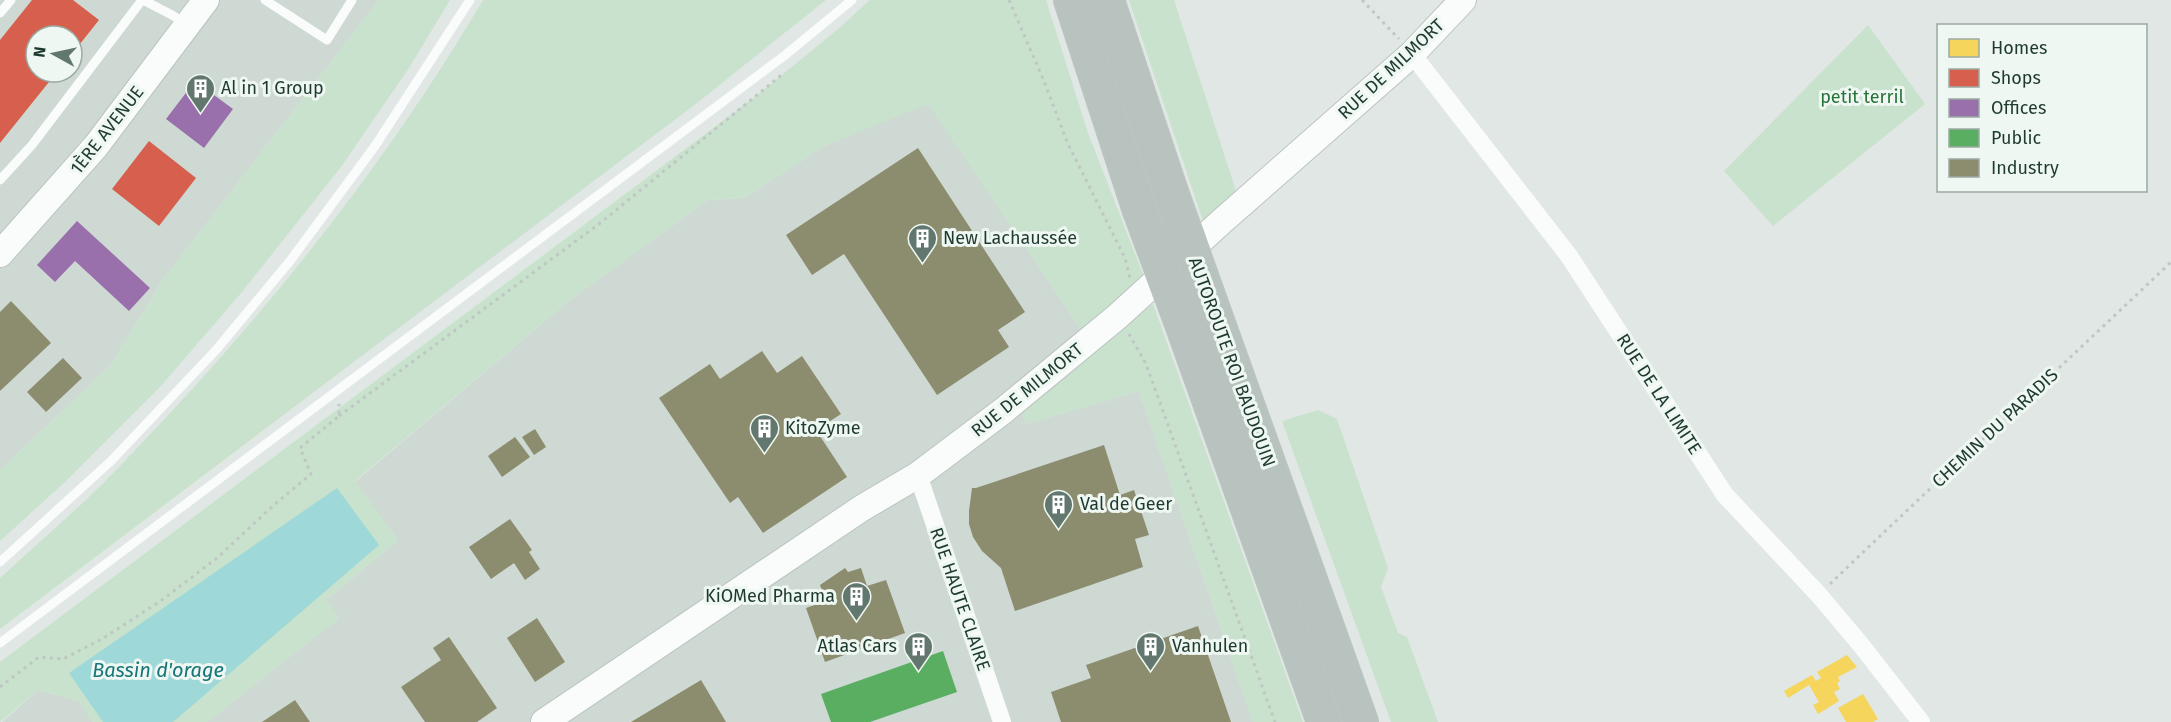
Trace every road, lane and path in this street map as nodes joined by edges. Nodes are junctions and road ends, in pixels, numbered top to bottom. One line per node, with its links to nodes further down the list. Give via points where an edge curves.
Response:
1 (11, 0): 13 (lane)
2 (142, 0): 14 (lane); 17 (lane, via 32,145)
3 (206, 0): 14 (street, 1ÈRE AVENUE)
4 (265, 0): 12 (lane, via 327,40)
5 (470, 0): 24 (lane, via 375,146 290,261 216,350 111,461)
6 (852, 0): 21 (lane, via 784,56)
7 (1009, 0): 20 (path, via 1068,144 1125,258)
8 (1071, 0): 31 (highway, AUTOROUTE ROI BAUDOUIN, bridge, via 1139,208)
9 (1107, 0): 32 (highway, AUTOROUTE ROI BAUDOUIN, bridge, via 1171,192)
10 (1362, 0): 15 (path)
11 (1463, 0): 15 (street, RUE DE MILMORT)
12 (348, 2)
13 (0, 13)
14 (188, 26): 18 (street, 1ÈRE AVENUE, via 96,146)
15 (1412, 54): 20 (street, RUE DE MILMORT); 25 (street, RUE DE LA LIMITE, via 1569,256 1725,495)
16 (792, 67): 22 (path, via 599,224)
17 (0, 180)
18 (0, 254)
19 (2171, 262): 25 (path, CHEMIN DU PARADIS)
20 (1127, 308): 23 (street, RUE DE MILMORT, via 1011,405); 30 (path)
21 (339, 388): 22 (path); 26 (lane)
22 (339, 416): 27 (path, via 300,448 311,474 217,558 102,639 63,659 39,657)
23 (918, 475): 28 (street, RUE DE MILMORT, via 862,508); 29 (street, RUE HAUTE CLAIRE)
24 (0, 562)
25 (1818, 594): 33 (street, RUE DE LA LIMITE)
26 (0, 643)
27 (0, 687)
28 (544, 722)
29 (1002, 722)
30 (1275, 722)
31 (1324, 722)
32 (1361, 722)
33 (1921, 722)

